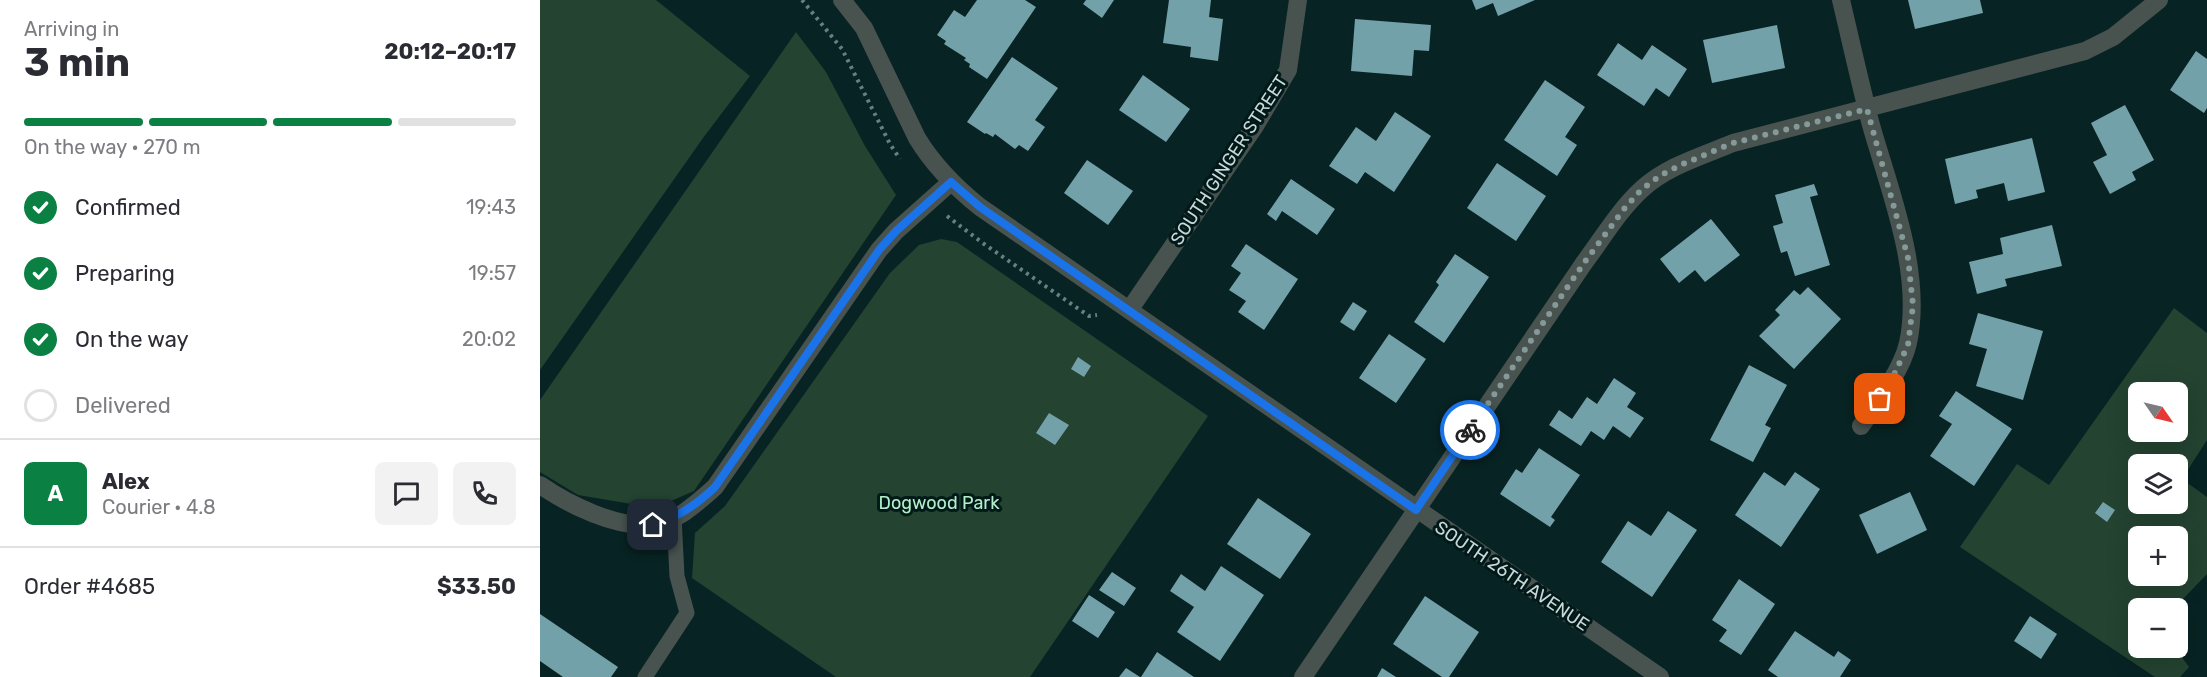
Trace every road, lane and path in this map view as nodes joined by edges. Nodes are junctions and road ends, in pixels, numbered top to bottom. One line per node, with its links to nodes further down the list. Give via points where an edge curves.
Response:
1 (842, 0): 6 (street, SOUTH 26TH AVENUE, via 864,28 917,138)
2 (1298, 0): 7 (street, SOUTH GINGER STREET, via 1288,70 1255,126)
3 (1841, 0): 5 (street)
4 (2159, 0): 5 (street, via 2113,37 2085,51)
5 (1867, 109): 8 (street, via 1908,258 1913,305 1908,345 1889,385); 10 (street, via 1733,143 1661,175 1641,190 1584,263)
6 (951, 182): 7 (street, SOUTH 26TH AVENUE, via 980,207); 11 (street, via 879,250 715,487)
7 (1130, 309): 10 (street, SOUTH 26TH AVENUE)
8 (1861, 426)
9 (540, 485): 11 (street, via 562,500 625,523 653,525)
10 (1416, 510): 13 (street); 14 (street, SOUTH 26TH AVENUE)
11 (674, 518): 12 (lane, via 677,576 687,613)
12 (645, 677)
13 (1303, 677)
14 (1660, 677)

